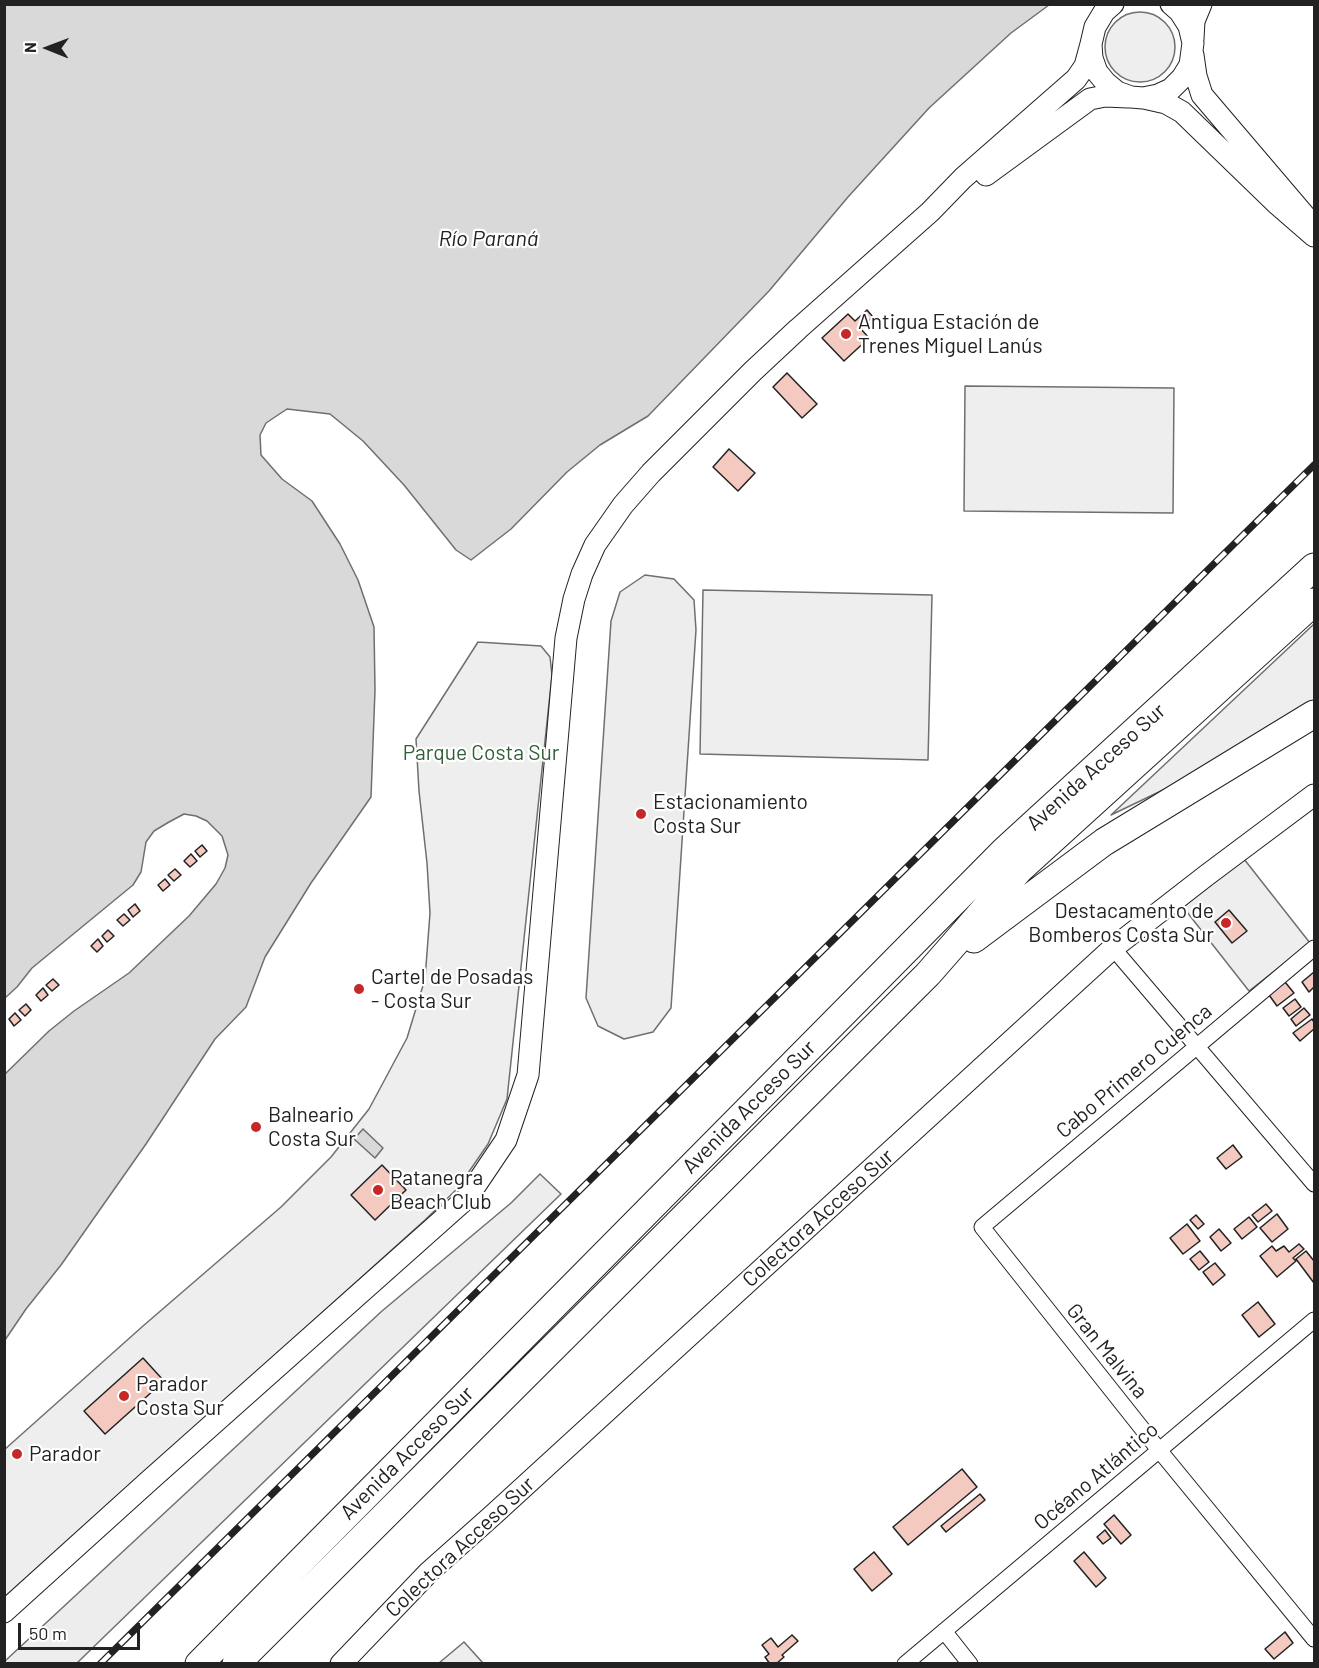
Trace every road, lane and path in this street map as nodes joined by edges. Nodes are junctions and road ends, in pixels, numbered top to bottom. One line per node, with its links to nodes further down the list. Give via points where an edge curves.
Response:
1 (1113, 4): 4 (main road, via 1095,27)
2 (1171, 4): 5 (main road, via 1189,26)
3 (1201, 4): 5 (main road, via 1194,21)
4 (1091, 44): 6 (main road, via 1097,72 1106,83 1117,92); 7 (main road, via 1077,80 963,178)
5 (1193, 47): 6 (main road, via 1190,66 1171,89); 8 (main road, via 1202,95)
6 (1137, 97): 7 (main road, via 1090,99); 9 (main road, via 1182,112)
7 (930, 212): 22 (main road, via 753,371 651,473 595,545 574,599 566,638 528,1075 506,1140 467,1198)
8 (1314, 228)
9 (1314, 236)
10 (1314, 567): 25 (highway, Avenida Acceso Sur, via 1004,851)
11 (1314, 602): 16 (highway, Avenida Acceso Sur, via 1019,870)
12 (1314, 714): 16 (highway, via 1104,842)
13 (1314, 795): 14 (main road, Colectora Acceso Sur)
14 (1113, 948): 17 (street); 27 (main road, Colectora Acceso Sur, via 429,1572)
15 (1314, 948): 17 (street, Cabo Primero Cuenca)
16 (928, 974): 26 (highway, Avenida Acceso Sur)
17 (1196, 1047): 18 (street); 19 (street, Cabo Primero Cuenca)
18 (1314, 1185)
19 (982, 1227): 21 (street, Gran Malvina)
20 (1314, 1320): 21 (street, Océano Atlántico)
21 (1159, 1450): 23 (street, Océano Atlántico); 24 (street, Gran Malvina)
22 (4, 1612)
23 (944, 1631): 28 (street, Océano Atlántico); 29 (street)
24 (1314, 1639)
25 (199, 1664)
26 (236, 1664)
27 (341, 1664)
28 (905, 1664)
29 (970, 1664)

